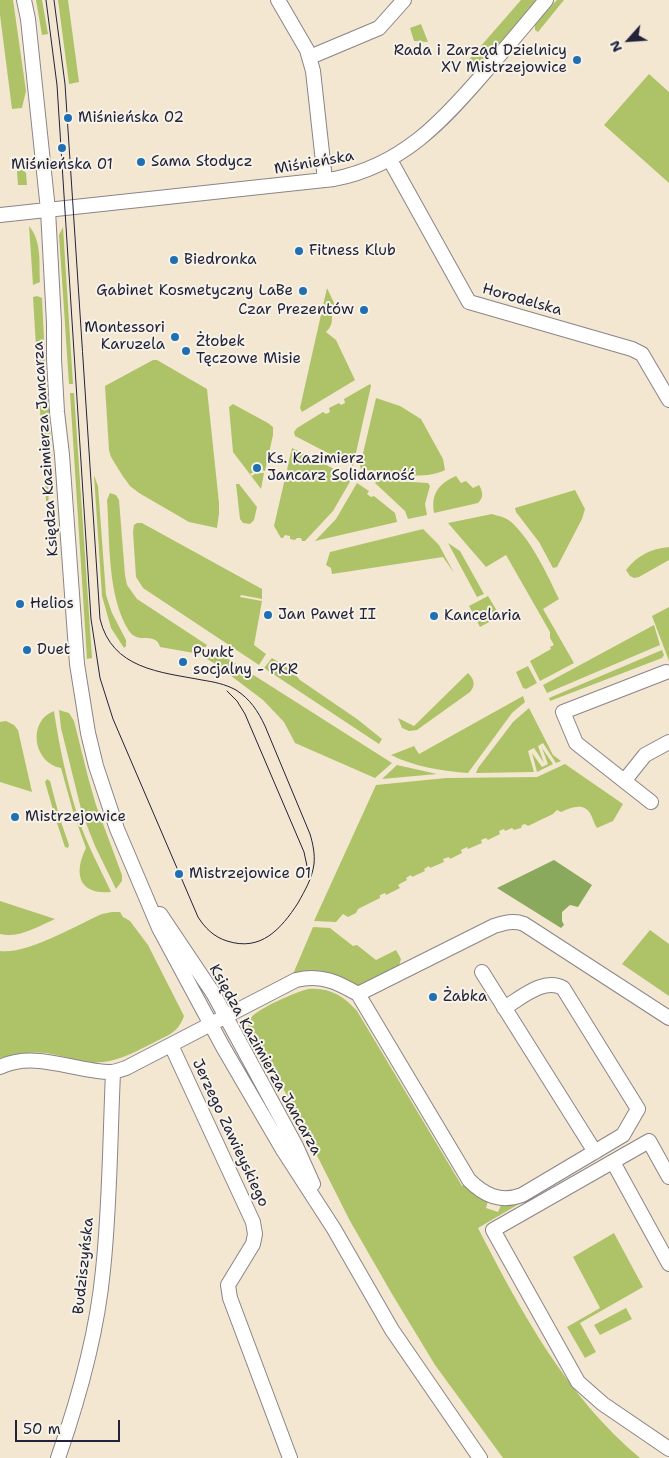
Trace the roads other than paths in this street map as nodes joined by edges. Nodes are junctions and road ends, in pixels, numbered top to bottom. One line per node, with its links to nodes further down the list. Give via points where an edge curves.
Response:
1 (24, 0): 8 (street, Księdza Kazimierza Jancarza)
2 (278, 0): 5 (street)
3 (404, 0): 5 (street, via 379,28)
4 (546, 0): 6 (street, Miśnieńska, via 446,116)
5 (310, 57): 7 (street)
6 (390, 160): 7 (street, Miśnieńska, via 357,173); 10 (street, Horodelska, via 469,302 632,349 642,354)
7 (325, 180): 8 (street, Miśnieńska)
8 (48, 210): 9 (street, Miśnieńska); 15 (street, Księdza Kazimierza Jancarza, via 57,412 81,694 96,766 117,830)
9 (0, 215)
10 (669, 400)
11 (666, 672): 13 (street, via 563,712 576,743)
12 (669, 742): 13 (street, via 646,755)
13 (625, 780): 14 (street)
14 (651, 802)
15 (142, 887): 19 (street, Księdza Kazimierza Jancarza); 21 (street, Księdza Kazimierza Jancarza, via 159,928)
16 (482, 972): 18 (street)
17 (358, 994): 19 (street, via 329,980 305,978); 20 (street, via 494,926 517,922); 25 (street, via 469,1180 478,1189 500,1199 517,1197)
18 (504, 1008): 25 (street); 25 (street, via 547,984 558,984 568,993 638,1109 623,1135)
19 (226, 1017): 21 (street); 28 (street, Księdza Kazimierza Jancarza, via 296,1146)
20 (669, 1018)
21 (210, 1025): 22 (street); 28 (street, Księdza Kazimierza Jancarza, via 283,1150)
22 (171, 1045): 24 (street); 32 (street, Jerzego Zawieyskiego, via 253,1222 253,1244 228,1285 230,1298)
23 (0, 1066): 24 (street, via 36,1060)
24 (113, 1073): 31 (street, Budziszyńska, via 103,1271 82,1380)
25 (594, 1152)
26 (613, 1162): 27 (street, via 649,1141); 29 (street); 30 (street, via 492,1230 578,1382 603,1404)
27 (669, 1177)
28 (334, 1229): 33 (street, Księdza Kazimierza Jancarza, via 392,1330)
29 (669, 1264)
30 (669, 1449)
31 (58, 1458)
32 (290, 1458)
33 (480, 1458)

